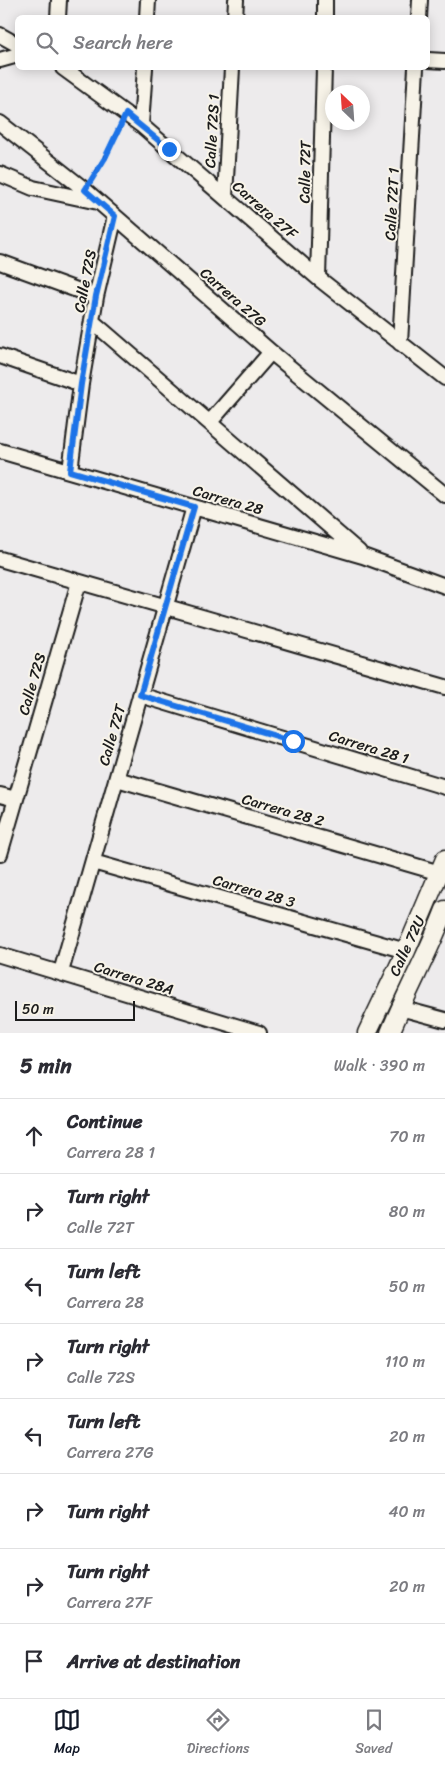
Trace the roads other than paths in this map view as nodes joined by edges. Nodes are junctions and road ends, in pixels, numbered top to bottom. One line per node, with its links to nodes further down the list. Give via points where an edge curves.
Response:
1 (59, 0): 6 (street)
2 (148, 0): 7 (street)
3 (236, 0): 8 (street)
4 (325, 0): 9 (street)
5 (420, 0): 10 (street)
6 (58, 15)
7 (147, 15)
8 (235, 15)
9 (325, 15)
10 (419, 15)
11 (0, 35): 12 (street)
12 (15, 44)
13 (15, 56): 14 (street)
14 (0, 60)
15 (430, 60): 16 (street)
16 (445, 61)
17 (66, 70): 23 (street, Carrera 27F)
18 (145, 70): 23 (street)
19 (232, 70): 25 (street, Calle 72S 1)
20 (324, 70): 29 (street, Calle 72T)
21 (416, 70): 32 (street, Calle 72T 1)
22 (0, 123): 26 (street, Carrera 27G)
23 (141, 124): 25 (street, Carrera 27F)
24 (0, 174): 26 (street, via 33,188)
25 (225, 197): 29 (street, Carrera 27F)
26 (100, 203): 27 (street, Carrera 27G)
27 (115, 216): 30 (street, Calle 72S); 33 (street, Carrera 27G)
28 (0, 262): 30 (street)
29 (318, 278): 32 (street, Carrera 27F)
30 (96, 296): 31 (street, Calle 72S)
31 (93, 322): 36 (street, Calle 72S); 37 (street)
32 (400, 343): 35 (street, Carrera 27F)
33 (271, 352): 37 (street); 40 (street, Carrera 27G)
34 (0, 356): 36 (street)
35 (445, 378)
36 (81, 384): 39 (street, Calle 72S)
37 (210, 422): 42 (street)
38 (0, 451): 39 (street, Carrera 28)
39 (70, 471): 41 (street, Carrera 28)
40 (445, 495)
41 (194, 507): 42 (street, Carrera 28); 46 (street, Calle 72T)
42 (363, 556): 45 (street, Carrera 28)
43 (0, 559): 44 (street)
44 (79, 582): 46 (street); 52 (street, Calle 72S)
45 (445, 586)
46 (167, 606): 47 (street); 48 (street, Calle 72T)
47 (445, 687)
48 (140, 695): 49 (street, Calle 72T); 50 (street, Carrera 28 1)
49 (117, 779): 54 (street, Calle 72T); 55 (street, Carrera 28 2)
50 (445, 788)
51 (0, 794): 52 (street)
52 (16, 799): 53 (street, Calle 72S)
53 (0, 854)
54 (93, 862): 57 (street, Carrera 28 3); 59 (street, Calle 72T)
55 (442, 866): 57 (street, Calle 72U)
56 (445, 910): 60 (street, Calle 72U)
57 (406, 951): 63 (street, Calle 72U)
58 (0, 955): 59 (street, Carrera 28A)
59 (61, 972): 62 (street, Carrera 28A)
60 (400, 1008): 61 (street); 64 (street, Calle 72U)
61 (445, 1020)
62 (259, 1033)
63 (367, 1033)
64 (390, 1033)

